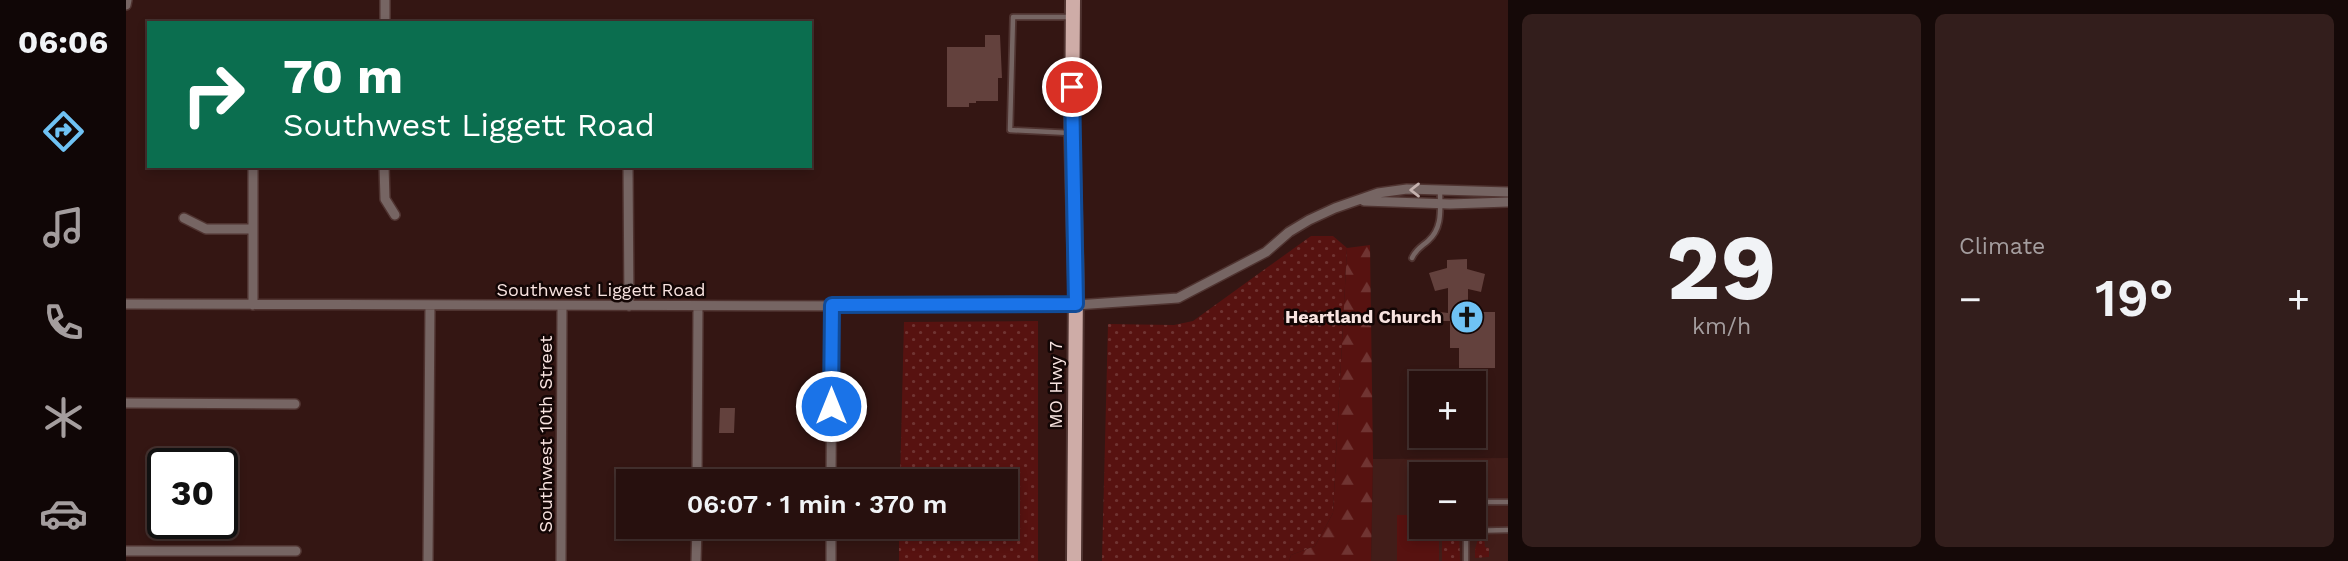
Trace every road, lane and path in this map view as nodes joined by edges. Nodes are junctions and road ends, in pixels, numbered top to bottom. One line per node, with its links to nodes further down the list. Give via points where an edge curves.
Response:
1 (385, 0): 4 (street)
2 (1073, 0): 3 (main road, MO Hwy 7)
3 (1073, 17): 5 (main road, MO Hwy 7); 5 (lane, via 1013,17 1010,130)
4 (385, 21)
5 (1072, 133): 20 (main road, MO Hwy 7)
6 (253, 168): 16 (street)
7 (384, 168): 14 (street, via 385,199)
8 (628, 168): 24 (street)
9 (1440, 190): 10 (street, Southwest Liggett Road); 11 (street, Southwest Liggett Road, one-way to 11, via 1407,189); 13 (lane)
10 (1508, 192)
11 (1359, 201): 13 (street); 20 (street, Southwest Liggett Road, via 1309,220 1266,252 1178,298)
12 (1508, 202): 13 (street)
13 (1440, 204): 17 (lane, via 1438,229)
14 (396, 215)
15 (184, 218): 16 (street, via 205,229)
16 (253, 229): 21 (street)
17 (1412, 258)
18 (126, 304): 21 (street, Southwest Liggett Road)
19 (430, 304): 21 (street, Southwest Liggett Road); 23 (street, Southwest Liggett Road); 39 (street)
20 (1076, 304): 22 (street, Southwest Liggett Road); 43 (main road, MO Hwy 7)
21 (253, 305)
22 (832, 305): 25 (street, Southwest Liggett Road); 29 (street)
23 (562, 306): 24 (street, Southwest Liggett Road); 40 (street, Southwest 10th Street)
24 (628, 306): 25 (street, Southwest Liggett Road)
25 (698, 306): 28 (street)
26 (126, 403): 27 (street)
27 (295, 404)
28 (697, 469)
29 (831, 469)
30 (1486, 502): 31 (lane)
31 (1508, 502)
32 (1486, 529): 33 (lane)
33 (1508, 530)
34 (696, 539): 41 (street)
35 (831, 539): 42 (street)
36 (1466, 539): 44 (lane)
37 (126, 551): 38 (street)
38 (296, 551)
39 (428, 561)
40 (561, 561)
41 (696, 561)
42 (831, 561)
43 (1074, 561)
44 (1466, 561)

